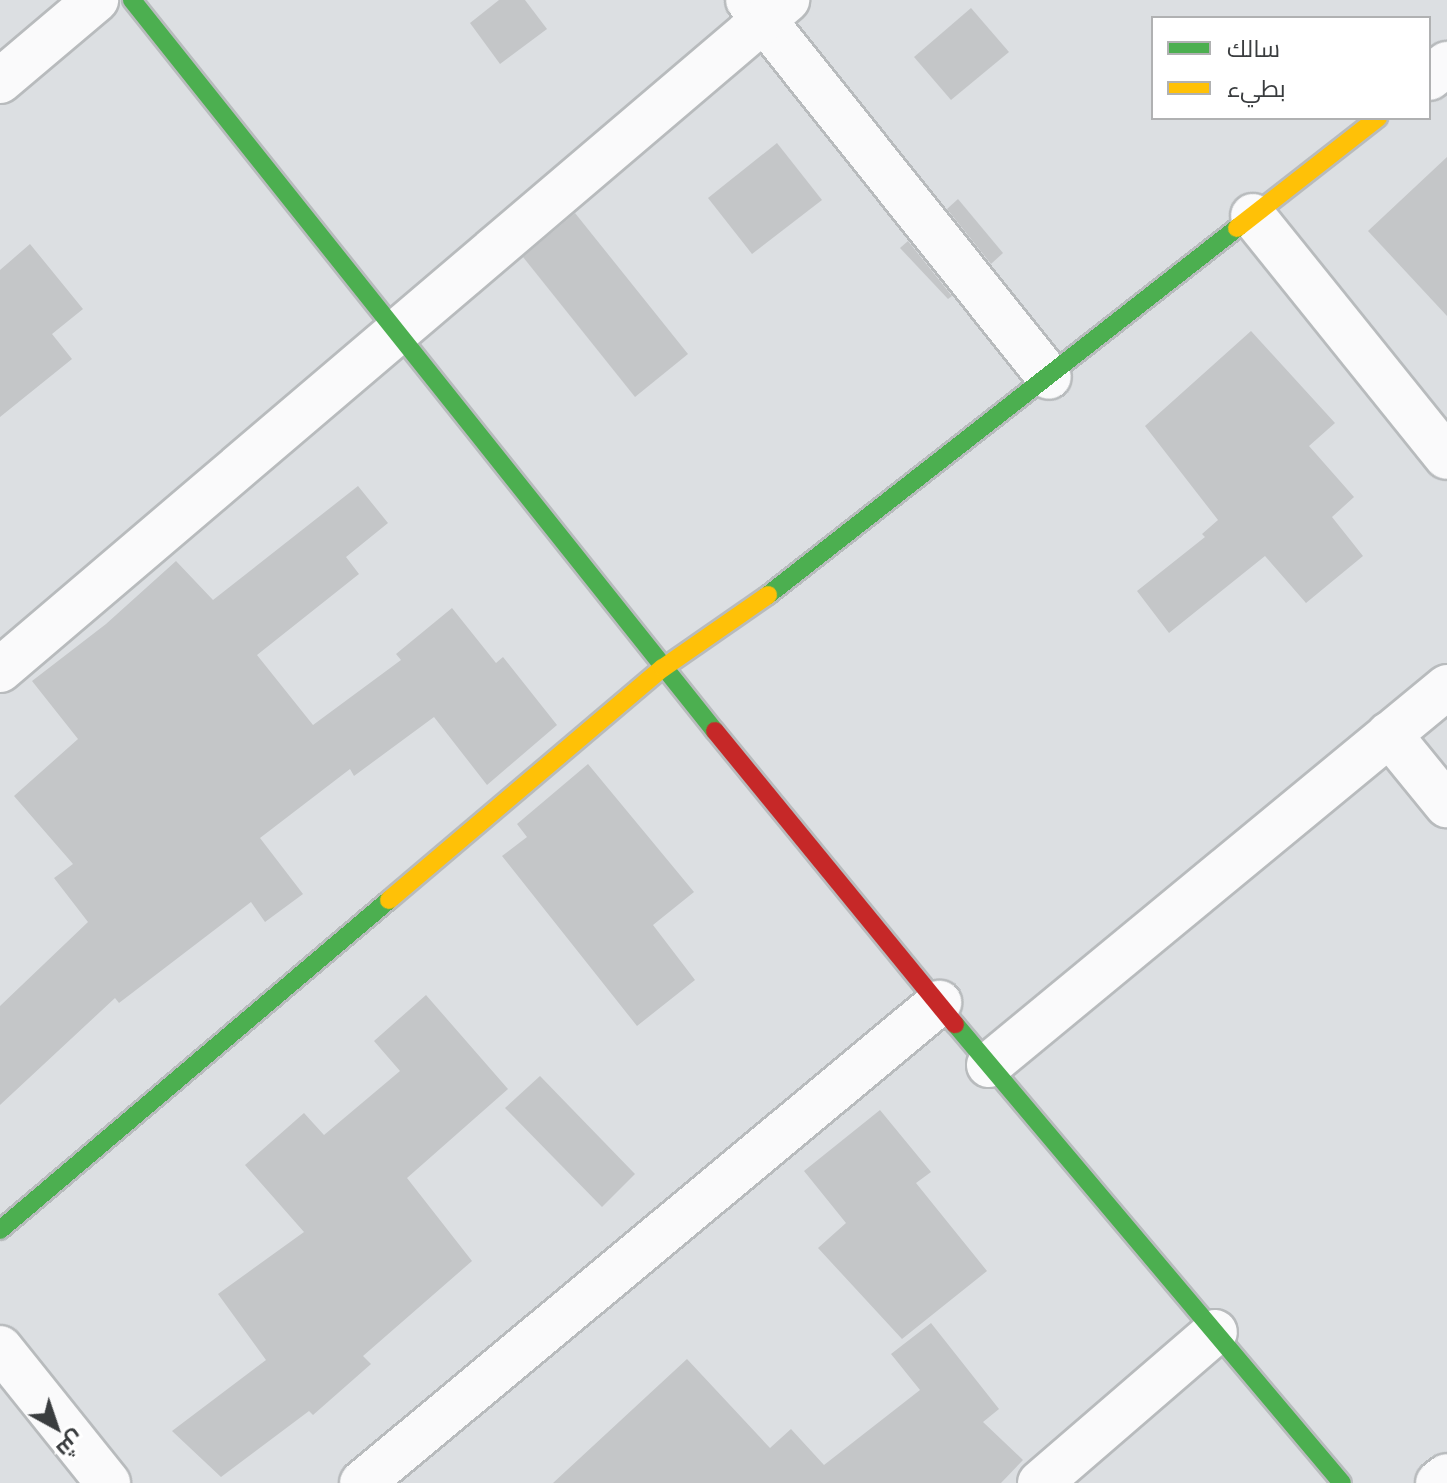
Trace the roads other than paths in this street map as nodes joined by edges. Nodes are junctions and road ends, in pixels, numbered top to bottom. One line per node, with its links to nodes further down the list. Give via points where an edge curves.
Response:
1 (96, 0): 6 (street)
2 (132, 0): 9 (main road)
3 (766, 6): 9 (street); 10 (street)
4 (1447, 64): 5 (street)
5 (1431, 76)
6 (0, 81)
7 (1375, 120): 8 (main road)
8 (1253, 216): 10 (main road); 11 (street)
9 (396, 332): 12 (main road); 13 (street)
10 (1049, 377): 12 (main road, via 791,579)
11 (1447, 457)
12 (663, 668): 17 (main road); 19 (main road)
13 (0, 670)
14 (1447, 687): 15 (street)
15 (1389, 734): 16 (street); 18 (street)
16 (1447, 805)
17 (939, 1003): 18 (main road); 24 (street)
18 (989, 1065): 20 (main road)
19 (0, 1230)
20 (1215, 1332): 25 (street); 26 (main road)
21 (0, 1348): 23 (street)
22 (1447, 1476): 27 (street)
23 (108, 1483)
24 (362, 1483)
25 (1040, 1483)
26 (1342, 1483)
27 (1438, 1483)

